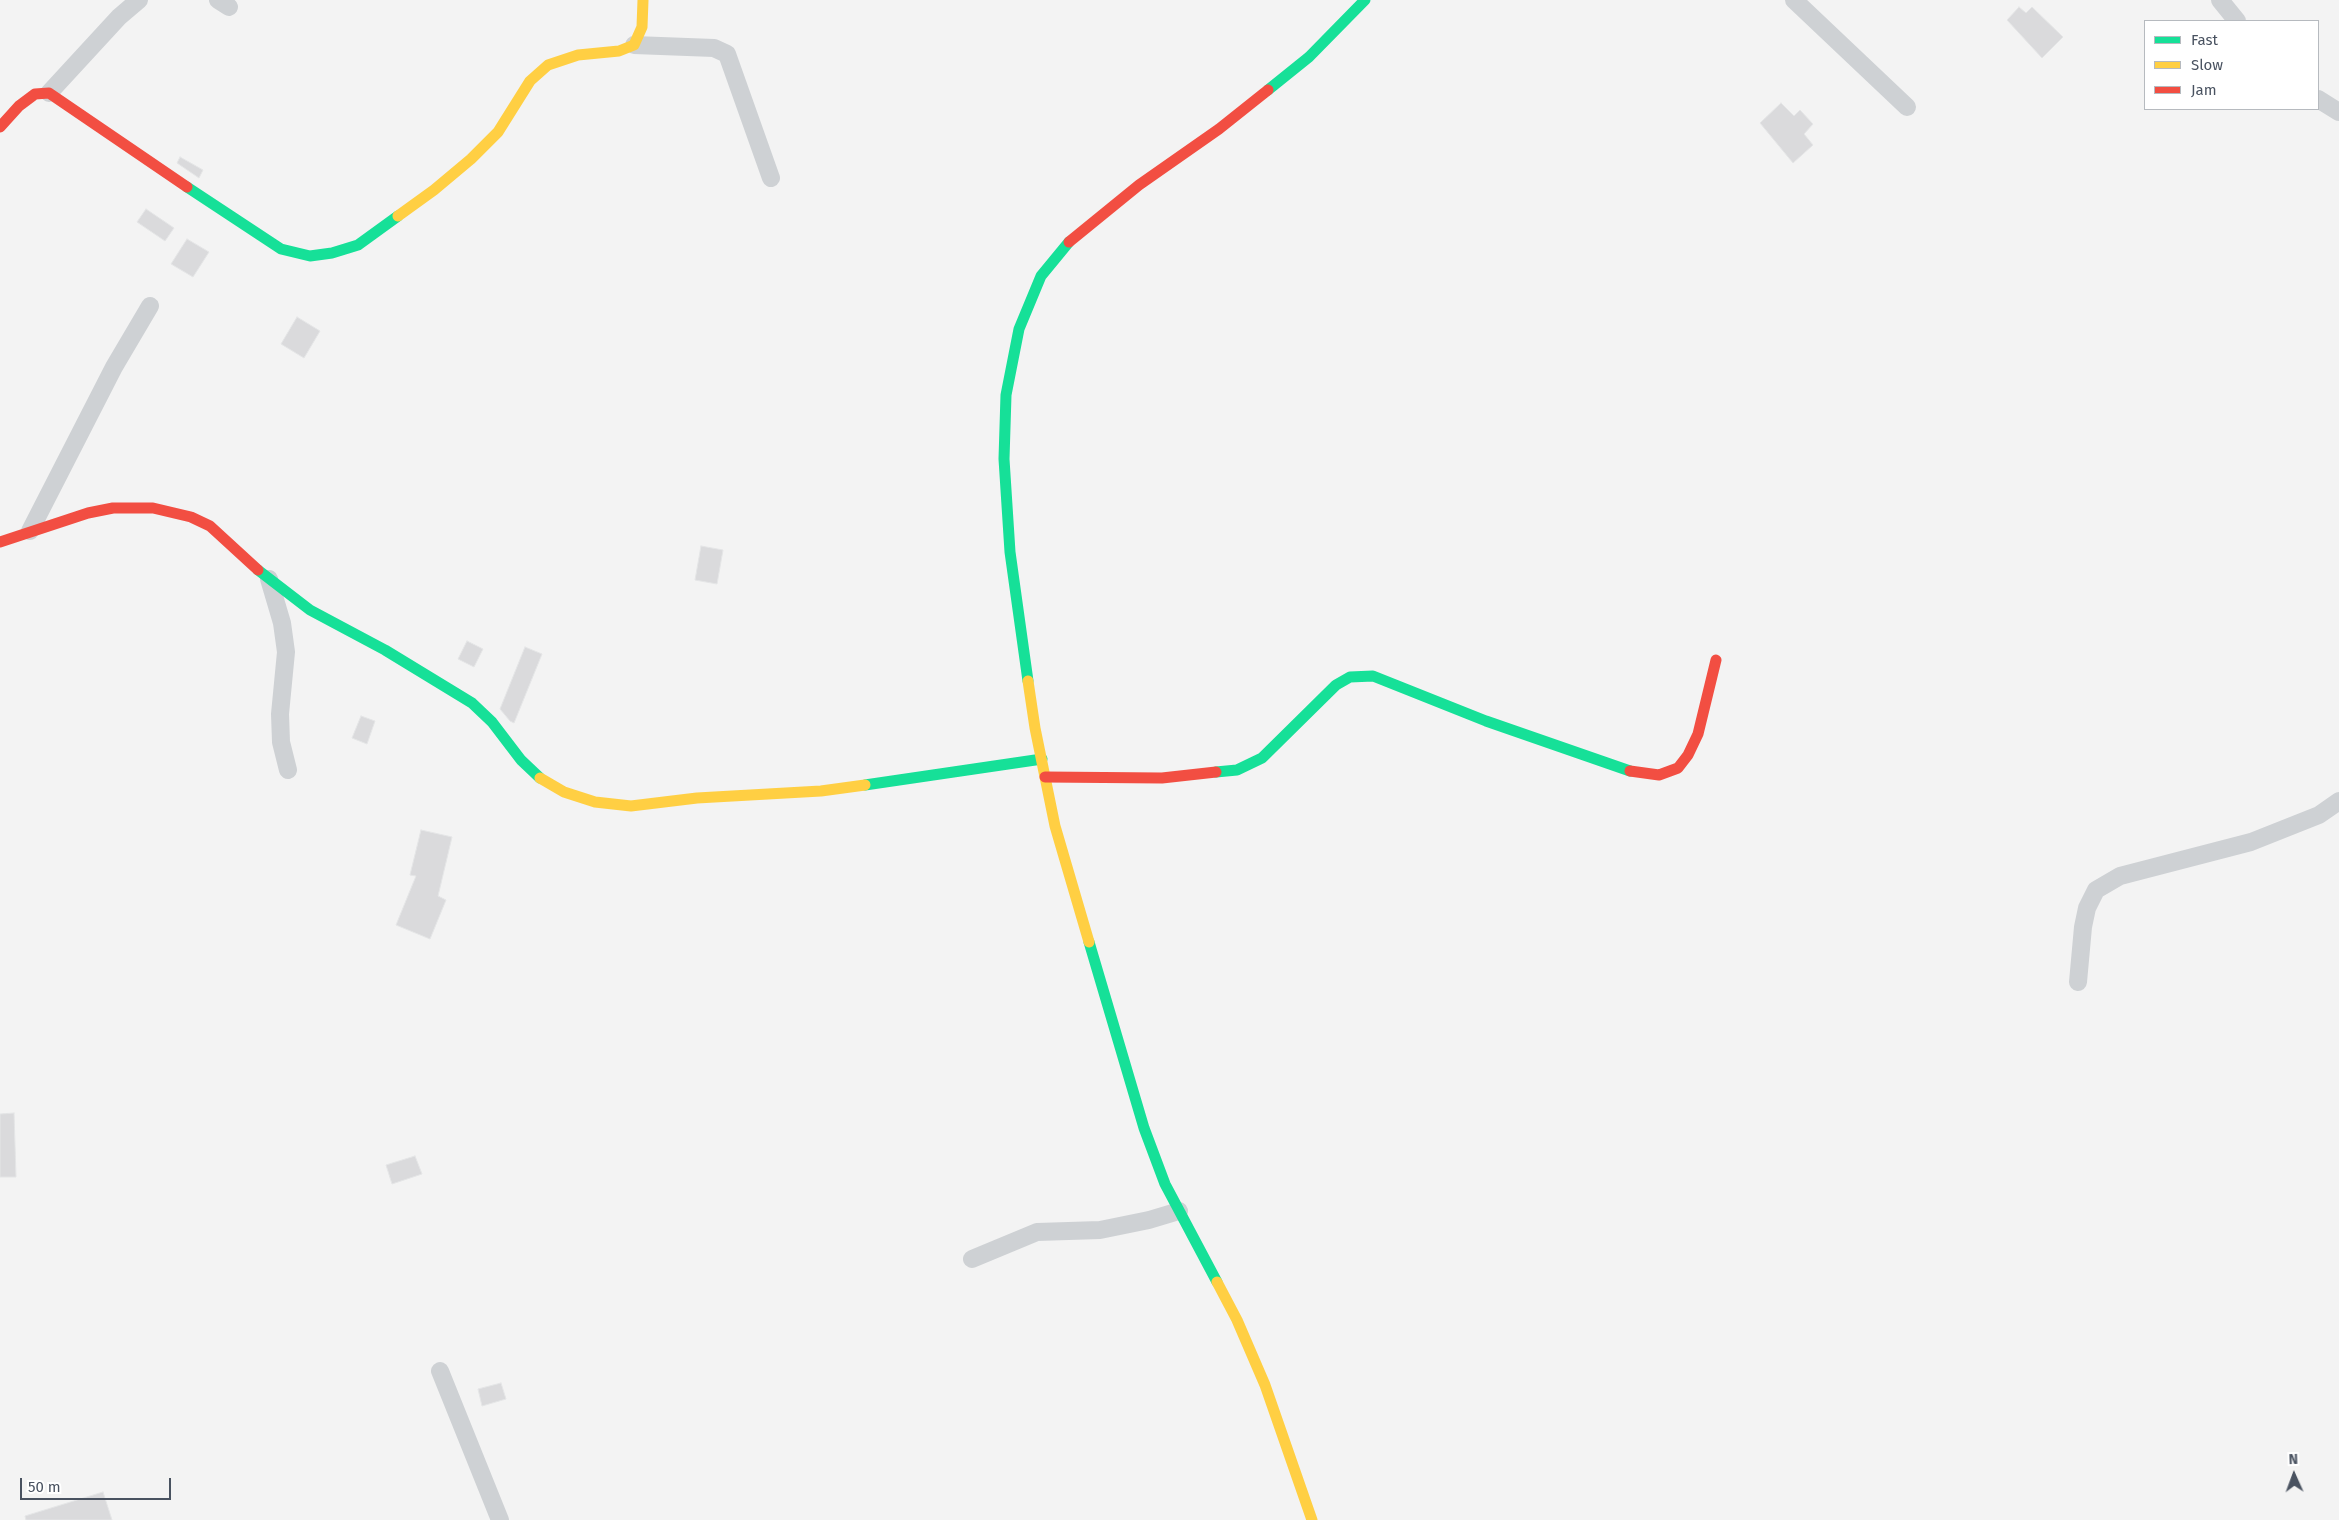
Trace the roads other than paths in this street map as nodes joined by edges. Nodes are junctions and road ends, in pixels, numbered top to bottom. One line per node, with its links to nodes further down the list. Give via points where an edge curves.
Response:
1 (139, 0): 9 (street, via 132,3)
2 (643, 0): 8 (street, via 642,27)
3 (1365, 0): 6 (street)
4 (1794, 0): 11 (street)
5 (2220, 0): 7 (street)
6 (1350, 8): 20 (street, via 1309,58 1219,129 1139,185 1069,242 1041,276 1019,329 1006,395 1004,460 1010,552)
7 (2236, 20)
8 (634, 44): 9 (street, via 619,51 578,54 548,65 530,81 498,132 471,160 434,190 358,245 310,256 281,249); 14 (street, via 714,48 727,54)
9 (49, 93): 13 (street, via 35,94)
10 (2319, 99): 12 (street)
11 (1907, 107)
12 (2339, 112)
13 (0, 127)
14 (771, 178)
15 (150, 306): 16 (street, via 114,367)
16 (30, 531): 17 (street); 18 (street, via 113,508 153,508 191,517 210,526)
17 (0, 542)
18 (269, 579): 20 (street, via 310,610 385,650 472,703 543,781 595,802 632,806 697,798 821,791); 21 (street, via 282,623 286,652 280,714 281,742)
19 (1716, 660): 22 (street, via 1698,734 1688,755 1678,768 1659,775 1631,771 1504,728 1373,676 1350,677 1336,685 1262,758 1237,770 1162,778)
20 (1042, 759): 22 (street)
21 (288, 770)
22 (1045, 777): 25 (street, via 1055,826 1144,1128)
23 (2339, 801): 24 (street, via 2319,815 2251,842 2120,876 2096,890 2087,908 2083,927)
24 (2078, 982)
25 (1179, 1211): 26 (street, via 1100,1230 1037,1232); 29 (street, via 1237,1320 1266,1384)
26 (972, 1259)
27 (440, 1371): 28 (street)
28 (500, 1520)
29 (1312, 1520)

